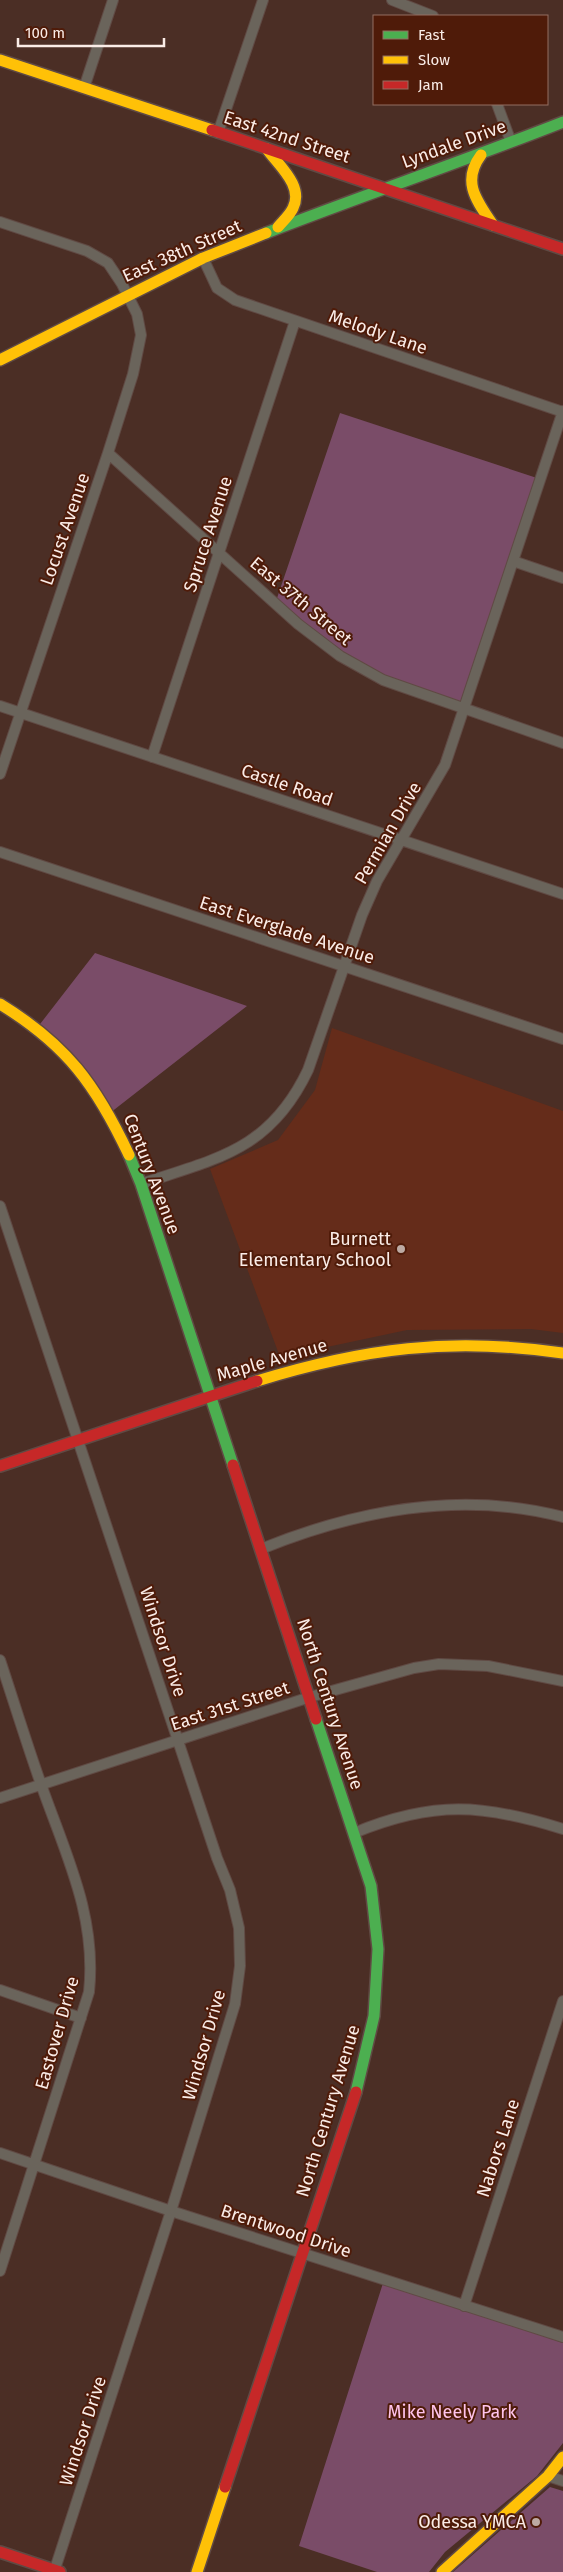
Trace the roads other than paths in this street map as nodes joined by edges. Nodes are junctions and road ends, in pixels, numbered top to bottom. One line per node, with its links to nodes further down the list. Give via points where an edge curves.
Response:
1 (113, 0): 7 (street)
2 (263, 0): 10 (street)
3 (392, 0): 4 (street)
4 (409, 3): 5 (street)
5 (431, 15)
6 (0, 60): 7 (main road, East 42nd Street)
7 (84, 88): 10 (main road, East 42nd Street)
8 (497, 105): 11 (street)
9 (563, 122): 11 (main road, Lyndale Drive)
10 (218, 133): 12 (main road, East 42nd Street)
11 (511, 142): 13 (main road, Lyndale Drive)
12 (267, 148): 14 (main road, East 42nd Street); 17 (main road, via 292,181 296,196 293,208)
13 (482, 154): 14 (main road, Lyndale Drive); 16 (main road, via 471,166 470,179)
14 (384, 187): 16 (main road, East 42nd Street); 17 (main road, East 38th Street)
15 (0, 222): 20 (street, via 98,256 113,269)
16 (493, 225): 18 (main road, East 42nd Street)
17 (277, 229): 19 (main road, East 38th Street)
18 (563, 249)
19 (203, 258): 20 (main road, East 38th Street); 21 (street, Melody Lane, via 212,281 223,294)
20 (127, 294): 22 (main road, East 38th Street); 24 (street, Locust Avenue, via 137,314 142,335)
21 (295, 321): 23 (street, Melody Lane); 25 (street, Spruce Avenue)
22 (0, 360)
23 (563, 411): 26 (street, Permian Drive)
24 (108, 452): 25 (street, East 37th Street); 30 (street, Locust Avenue)
25 (219, 553): 29 (street, East 37th Street, via 298,624 340,656 383,680); 32 (street, Spruce Avenue)
26 (514, 561): 27 (street); 29 (street, Permian Drive)
27 (563, 578)
28 (0, 706): 30 (street, Castle Road)
29 (465, 710): 31 (street, East 37th Street); 34 (street, Permian Drive, via 446,765)
30 (21, 712): 32 (street, Castle Road); 33 (street, Locust Avenue)
31 (563, 743)
32 (152, 757): 34 (street, Castle Road)
33 (0, 774)
34 (402, 840): 36 (street, Castle Road); 37 (street, Permian Drive, via 377,881)
35 (0, 852): 37 (street, East Everglade Avenue)
36 (563, 894)
37 (345, 966): 39 (street, East Everglade Avenue); 40 (street, Permian Drive, via 308,1070 282,1115 241,1148)
38 (0, 1004): 40 (main road, Century Avenue, via 52,1039 85,1076 115,1122)
39 (563, 1039)
40 (141, 1184): 43 (main road, Century Avenue)
41 (0, 1206): 44 (street, Windsor Drive)
42 (563, 1354): 43 (main road, Maple Avenue, via 490,1344 385,1350 306,1366)
43 (211, 1396): 44 (main road, Maple Avenue); 47 (main road, North Century Avenue)
44 (78, 1440): 45 (main road, Maple Avenue); 51 (street, Windsor Drive)
45 (0, 1466)
46 (563, 1516): 47 (street, via 497,1506 404,1507 327,1525)
47 (261, 1549): 50 (main road, North Century Avenue)
48 (0, 1660): 52 (street, Eastover Drive)
49 (563, 1681): 50 (street, East 31st Street, via 488,1666 439,1664 400,1671)
50 (310, 1697): 51 (street, East 31st Street); 55 (main road, North Century Avenue)
51 (178, 1740): 52 (street, East 31st Street); 61 (street, Windsor Drive, via 230,1890 239,1928 240,1966 235,2004)
52 (41, 1785): 53 (street, East 31st Street); 58 (street, Eastover Drive, via 71,1866 87,1923 91,1969 89,1992)
53 (0, 1798)
54 (563, 1829): 55 (street, via 505,1813 461,1808 394,1818)
55 (354, 1833): 62 (main road, North Century Avenue, via 372,1886 378,1948 374,2016 359,2082)
56 (0, 1990): 58 (street)
57 (563, 2001): 64 (street, Nabors Lane)
58 (81, 2018): 60 (street, Eastover Drive)
59 (0, 2153): 60 (street, Brentwood Drive)
60 (34, 2164): 61 (street, Brentwood Drive); 63 (street, Eastover Drive)
61 (171, 2211): 62 (street, Brentwood Drive); 70 (street, Windsor Drive)
62 (302, 2254): 64 (street, Brentwood Drive); 71 (main road, North Century Avenue)
63 (0, 2271)
64 (464, 2306): 65 (street, Brentwood Drive)
65 (563, 2336)
66 (563, 2457): 67 (main road)
67 (548, 2476): 68 (street); 72 (main road)
68 (563, 2481)
69 (0, 2552): 70 (main road)
70 (56, 2571)
71 (197, 2572)
72 (442, 2572)

